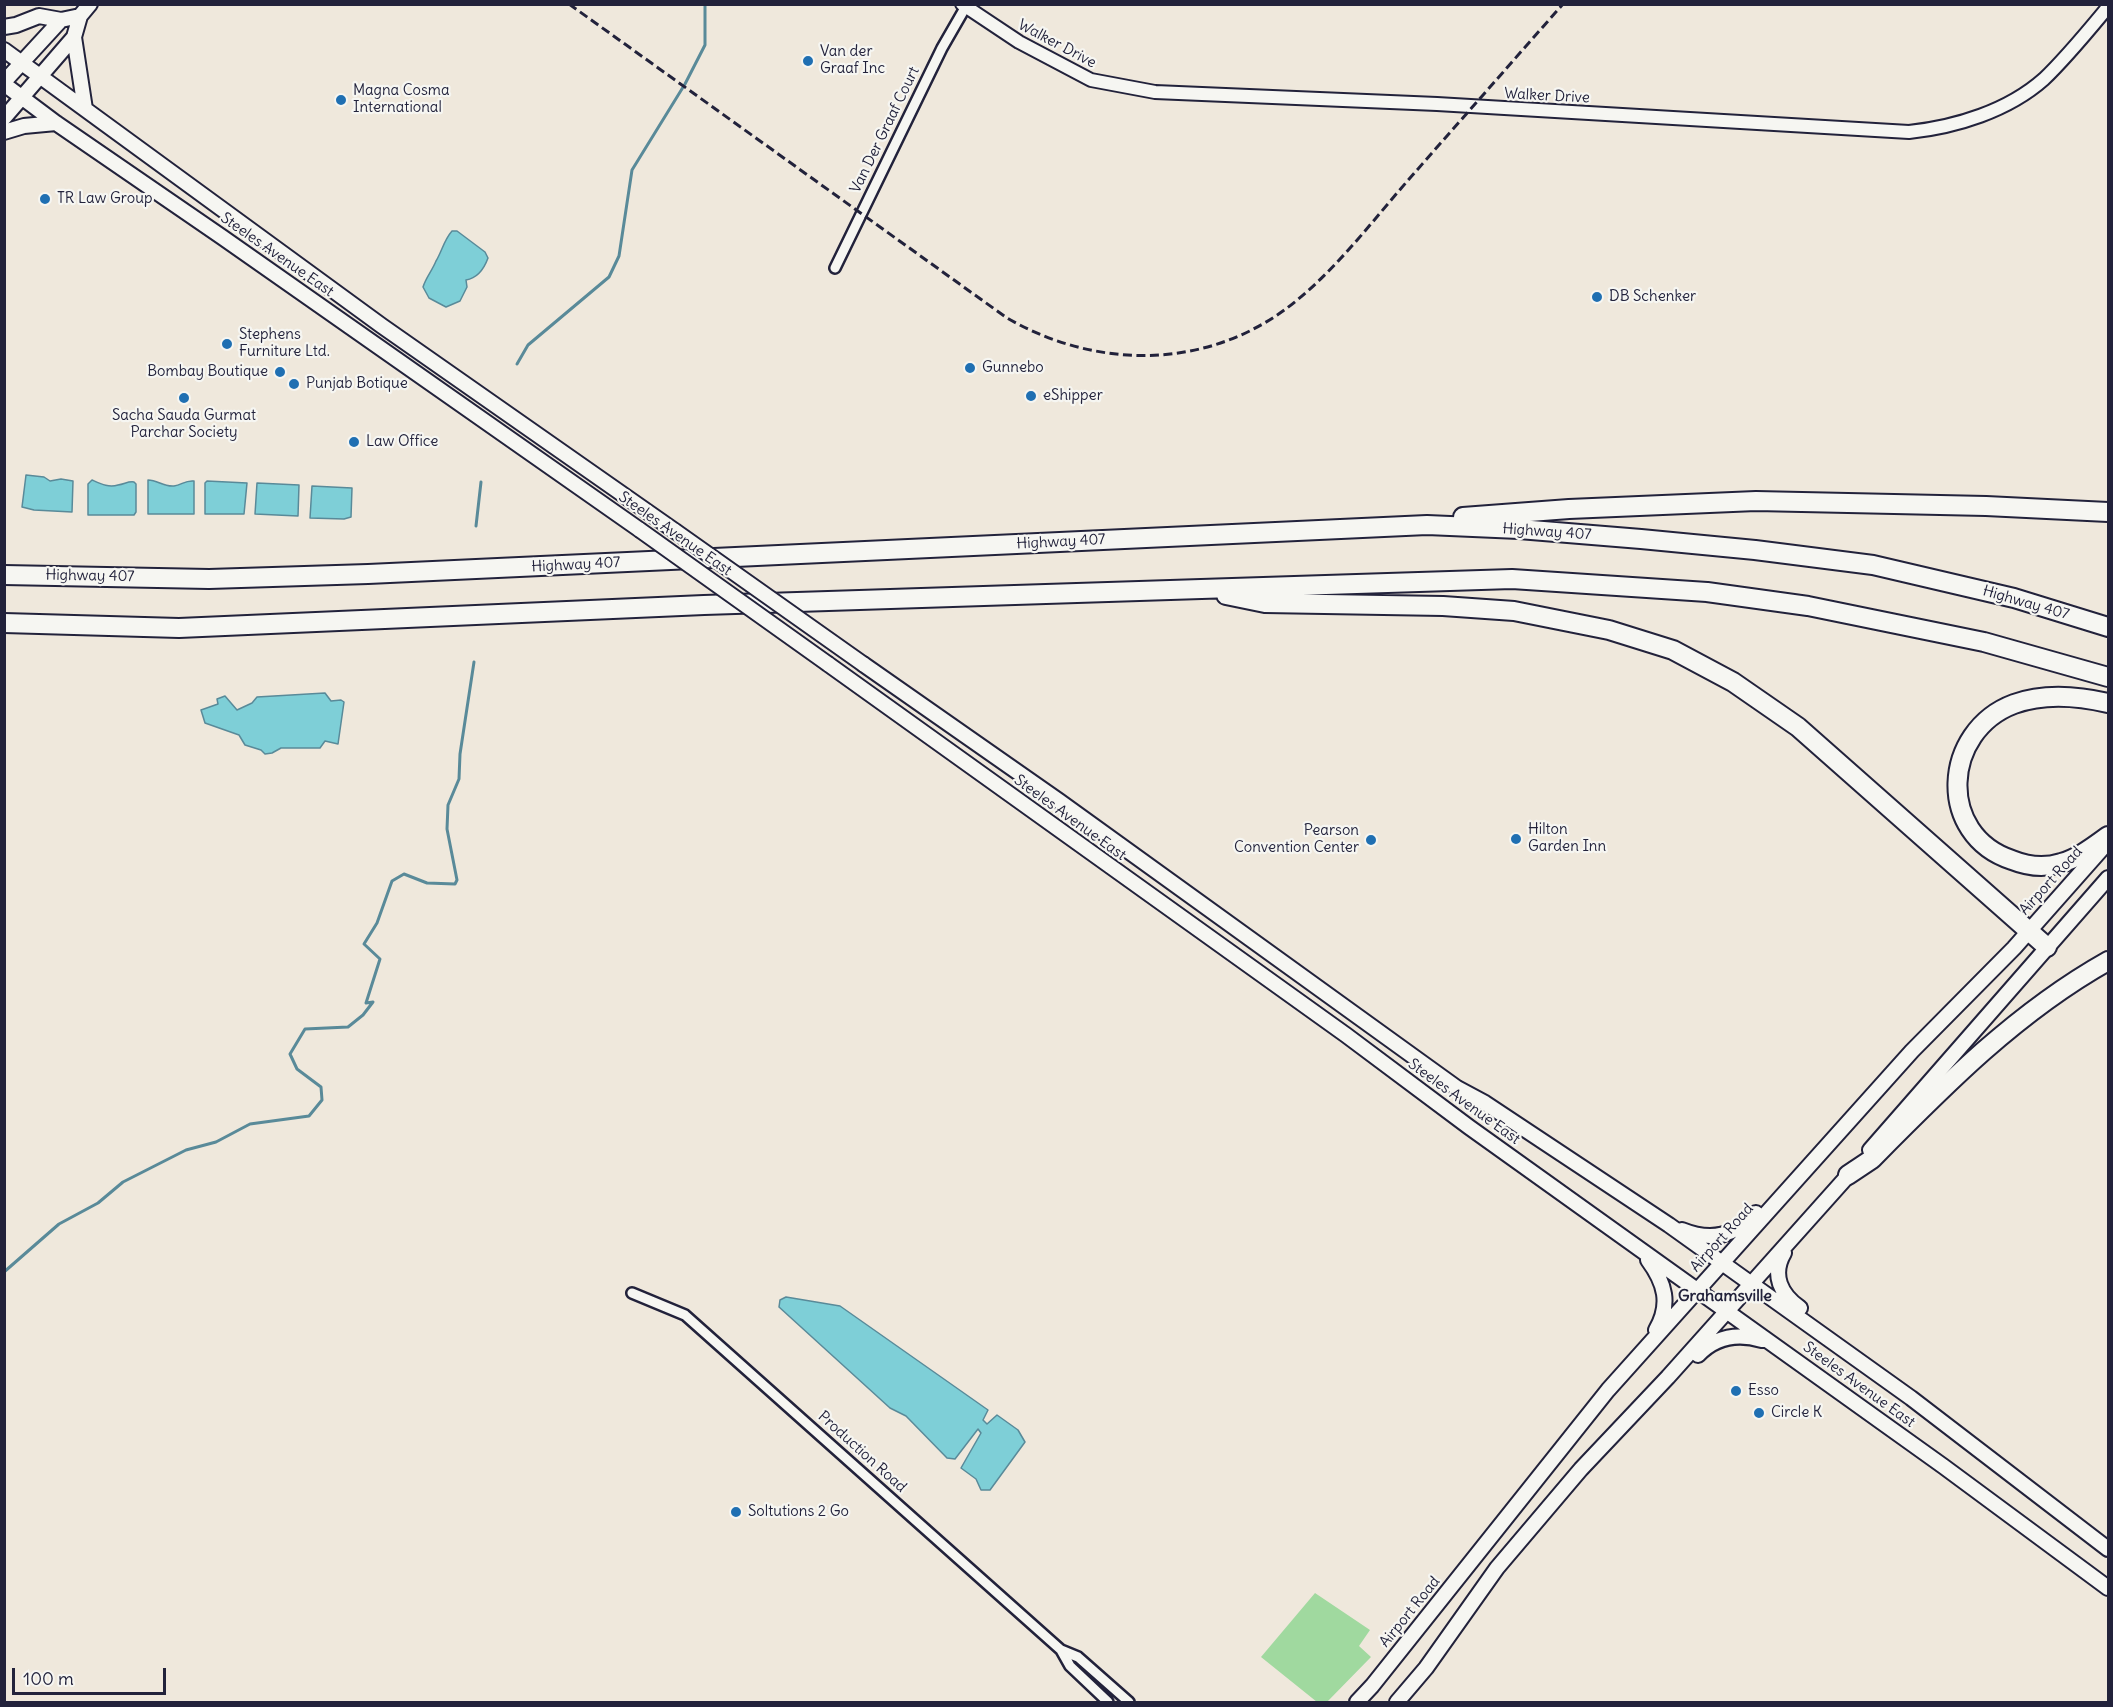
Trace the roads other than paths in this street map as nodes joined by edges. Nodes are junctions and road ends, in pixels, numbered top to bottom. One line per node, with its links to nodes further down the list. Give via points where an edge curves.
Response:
1 (90, 4): 4 (main road)
2 (965, 6): 3 (street, Walker Drive, via 1019,42 1091,80 1155,92 1909,132 1964,121 2018,96 2043,79); 17 (street, Van Der Graaf Court)
3 (2109, 7)
4 (81, 16): 5 (main road); 7 (main road)
5 (61, 20): 6 (main road, via 39,16); 9 (main road)
6 (4, 27)
7 (74, 37): 10 (main road); 13 (main road)
8 (4, 50): 9 (main road, Steeles Avenue East)
9 (22, 63): 10 (main road, Steeles Avenue East); 11 (main road)
10 (40, 77): 12 (main road); 13 (main road, Steeles Avenue East)
11 (4, 83): 12 (main road, Steeles Avenue East)
12 (22, 98): 14 (main road); 15 (main road, Steeles Avenue East)
13 (85, 109): 34 (main road, Steeles Avenue East, bridge, via 382,326 1088,822 1457,1088)
14 (4, 118)
15 (56, 123): 16 (main road); 36 (main road, Steeles Avenue East, bridge, via 640,530)
16 (4, 132)
17 (835, 268)
18 (2109, 512): 19 (highway, via 1756,501 1569,509 1477,516)
19 (1426, 525): 20 (highway, Highway 407, via 368,574 209,579); 23 (highway, Highway 407, via 1664,541 1873,565 2014,598)
20 (4, 574)
21 (1200, 590): 22 (highway, via 704,605 179,628); 24 (highway, via 1512,579 1707,592 1808,606 1984,642); 29 (highway, via 1265,603 1514,611 1609,630 1673,650 1733,682 1798,727)
22 (4, 623)
23 (2109, 627)
24 (2109, 677)
25 (2109, 703): 26 (highway, via 2048,697 2015,704 1996,713 1967,744 1957,784 1959,804 1973,832 1986,846 2009,860 2032,865 2061,863)
26 (2109, 836)
27 (2109, 841): 29 (main road, Airport Road)
28 (2109, 878): 30 (main road)
29 (2029, 931): 30 (highway); 33 (main road, Airport Road, via 1912,1051)
30 (2047, 947): 32 (main road)
31 (2109, 961): 32 (highway, via 2061,989 2008,1029 1872,1159)
32 (1848, 1174): 35 (main road)
33 (1799, 1176): 34 (main road, via 1782,1183 1747,1222 1727,1234 1696,1235); 37 (main road, Airport Road)
34 (1669, 1225): 37 (main road, Steeles Avenue East)
35 (1797, 1234): 38 (main road); 42 (main road, via 1779,1263 1780,1284 1789,1301 1812,1317)
36 (1640, 1248): 39 (main road, Steeles Avenue East); 44 (main road, via 1659,1274 1665,1305 1662,1320)
37 (1722, 1263): 38 (main road, Steeles Avenue East); 39 (main road, Airport Road)
38 (1751, 1284): 41 (main road); 42 (main road, Steeles Avenue East)
39 (1698, 1290): 41 (main road, Steeles Avenue East); 44 (main road, Airport Road)
40 (632, 1293): 48 (street, Production Road, via 685,1315)
41 (1727, 1311): 43 (main road, Steeles Avenue East); 45 (main road)
42 (1818, 1332): 46 (main road, Steeles Avenue East)
43 (1775, 1345): 45 (main road, via 1745,1336 1715,1340 1686,1370); 47 (main road, Steeles Avenue East)
44 (1644, 1349): 51 (main road, Airport Road, via 1582,1419)
45 (1668, 1377): 52 (main road, via 1581,1469 1497,1568)
46 (2109, 1549)
47 (2109, 1588)
48 (1061, 1650): 49 (street, Production Road, via 1070,1666); 50 (street, Production Road, via 1078,1657)
49 (1108, 1702)
50 (1129, 1702)
51 (1357, 1702)
52 (1397, 1702)

